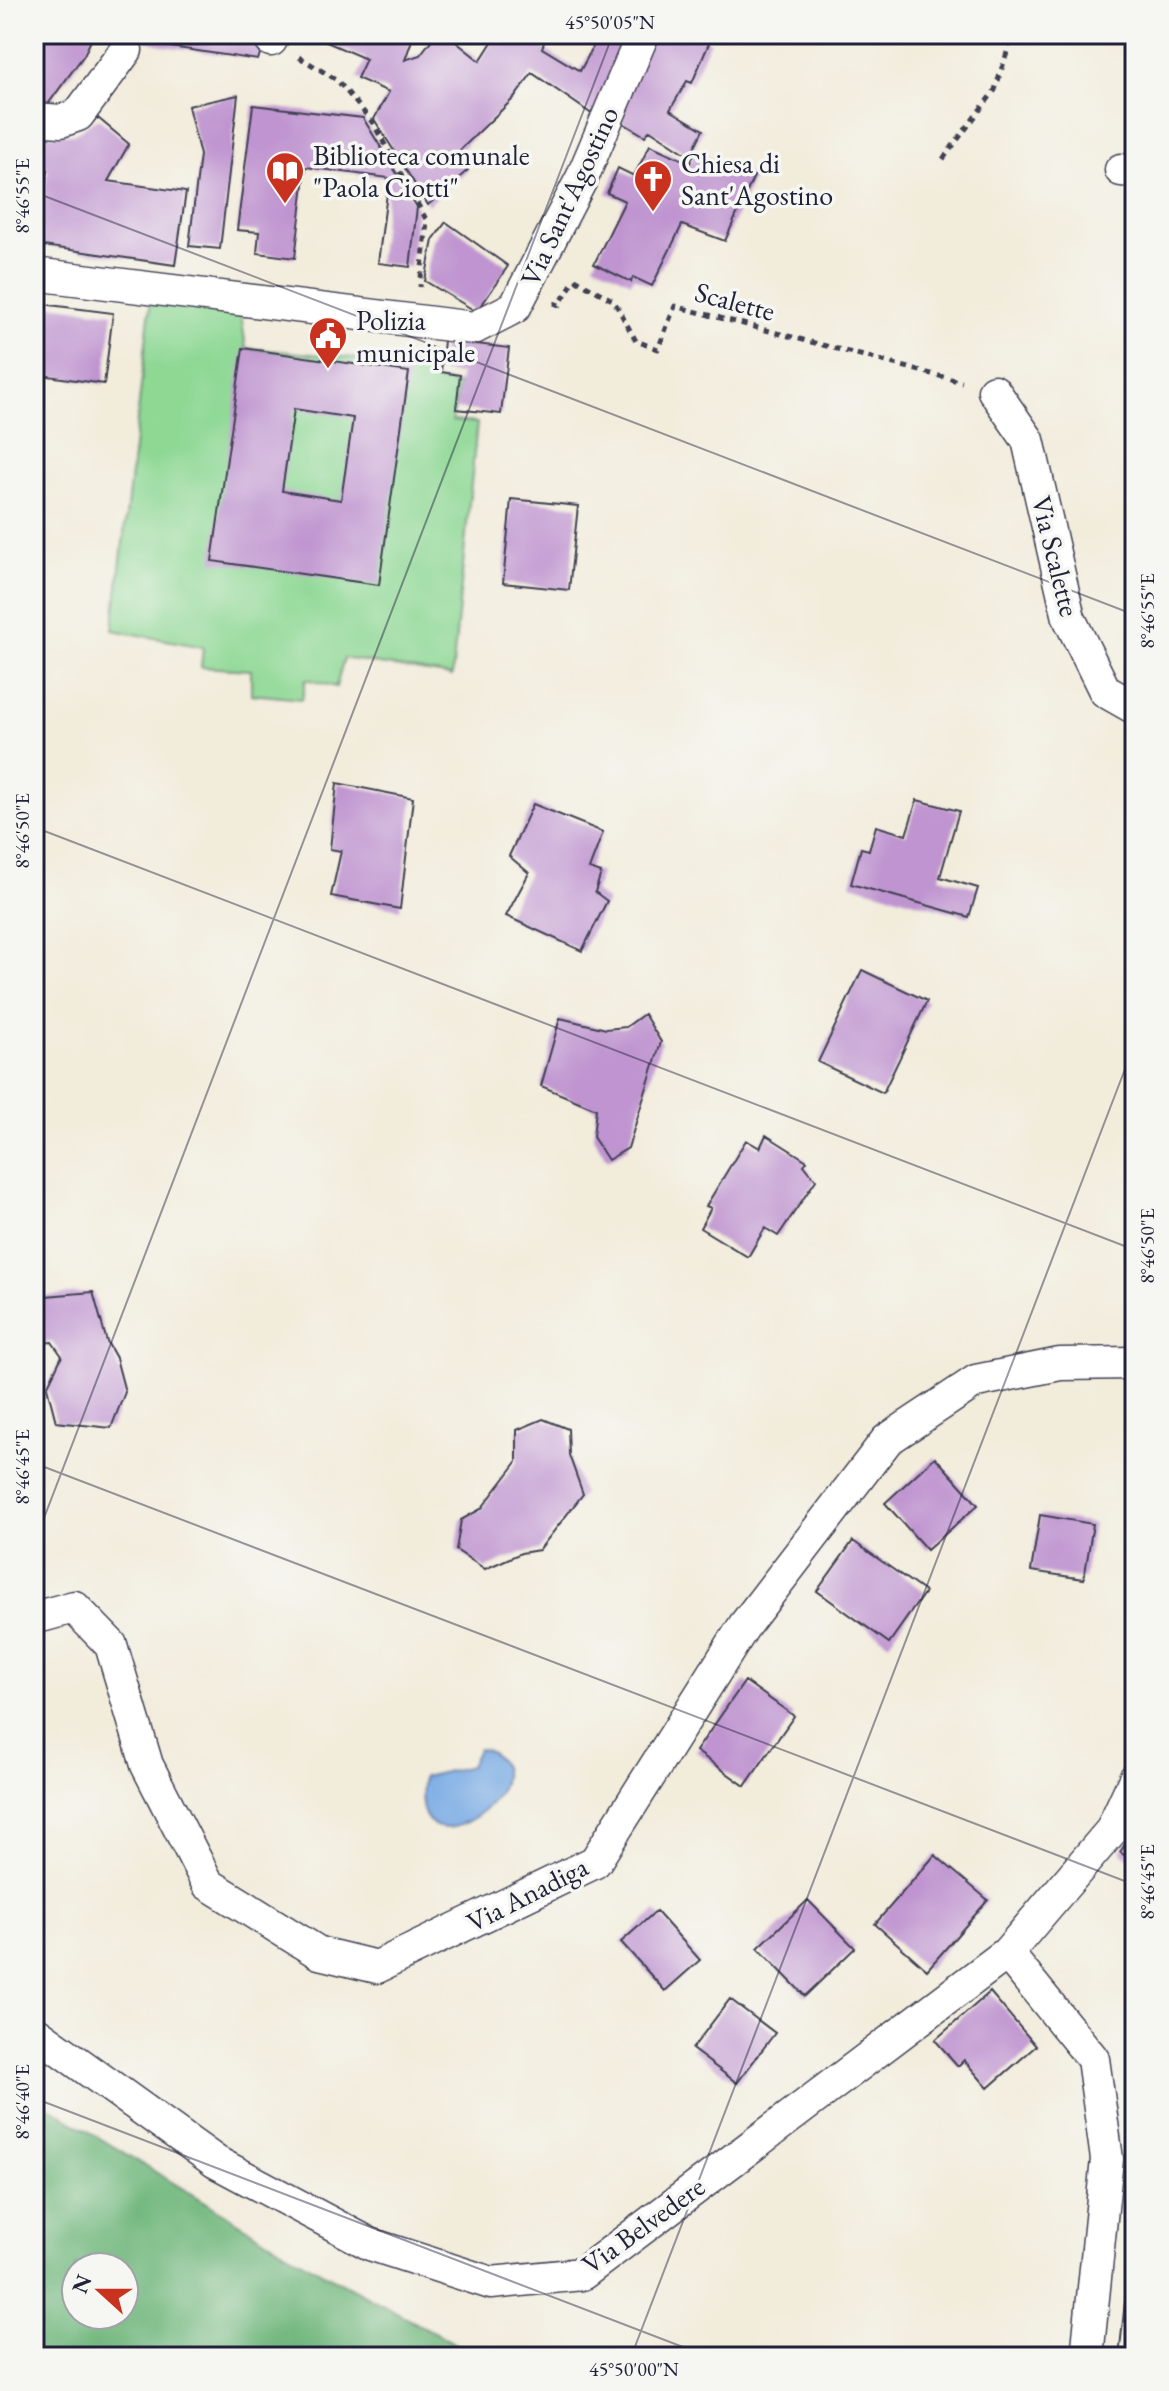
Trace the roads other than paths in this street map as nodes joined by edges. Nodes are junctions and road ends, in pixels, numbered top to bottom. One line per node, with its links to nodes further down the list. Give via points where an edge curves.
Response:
1 (643, 34): 4 (street, Via Sant'Agostino, via 582,178 515,307 474,328)
2 (126, 50): 3 (street, via 78,115 61,121)
3 (34, 119)
4 (34, 274)
5 (994, 391): 6 (street, Via Scalette, via 1028,440 1069,618 1105,691)
6 (1135, 708)
7 (1135, 1363): 8 (street, Via Anadiga, via 1060,1364 976,1381 887,1440 744,1626 595,1862 377,1967 319,1953 208,1884 147,1765 111,1645 74,1607)
8 (34, 1618)
9 (1135, 1779): 10 (street, Via Belvedere, via 1111,1831)
10 (1007, 1953): 11 (street, Via Belvedere, via 582,2274 491,2283 370,2244 216,2162); 12 (street, via 1093,2059 1107,2159)
11 (34, 2031)
12 (1087, 2357)

